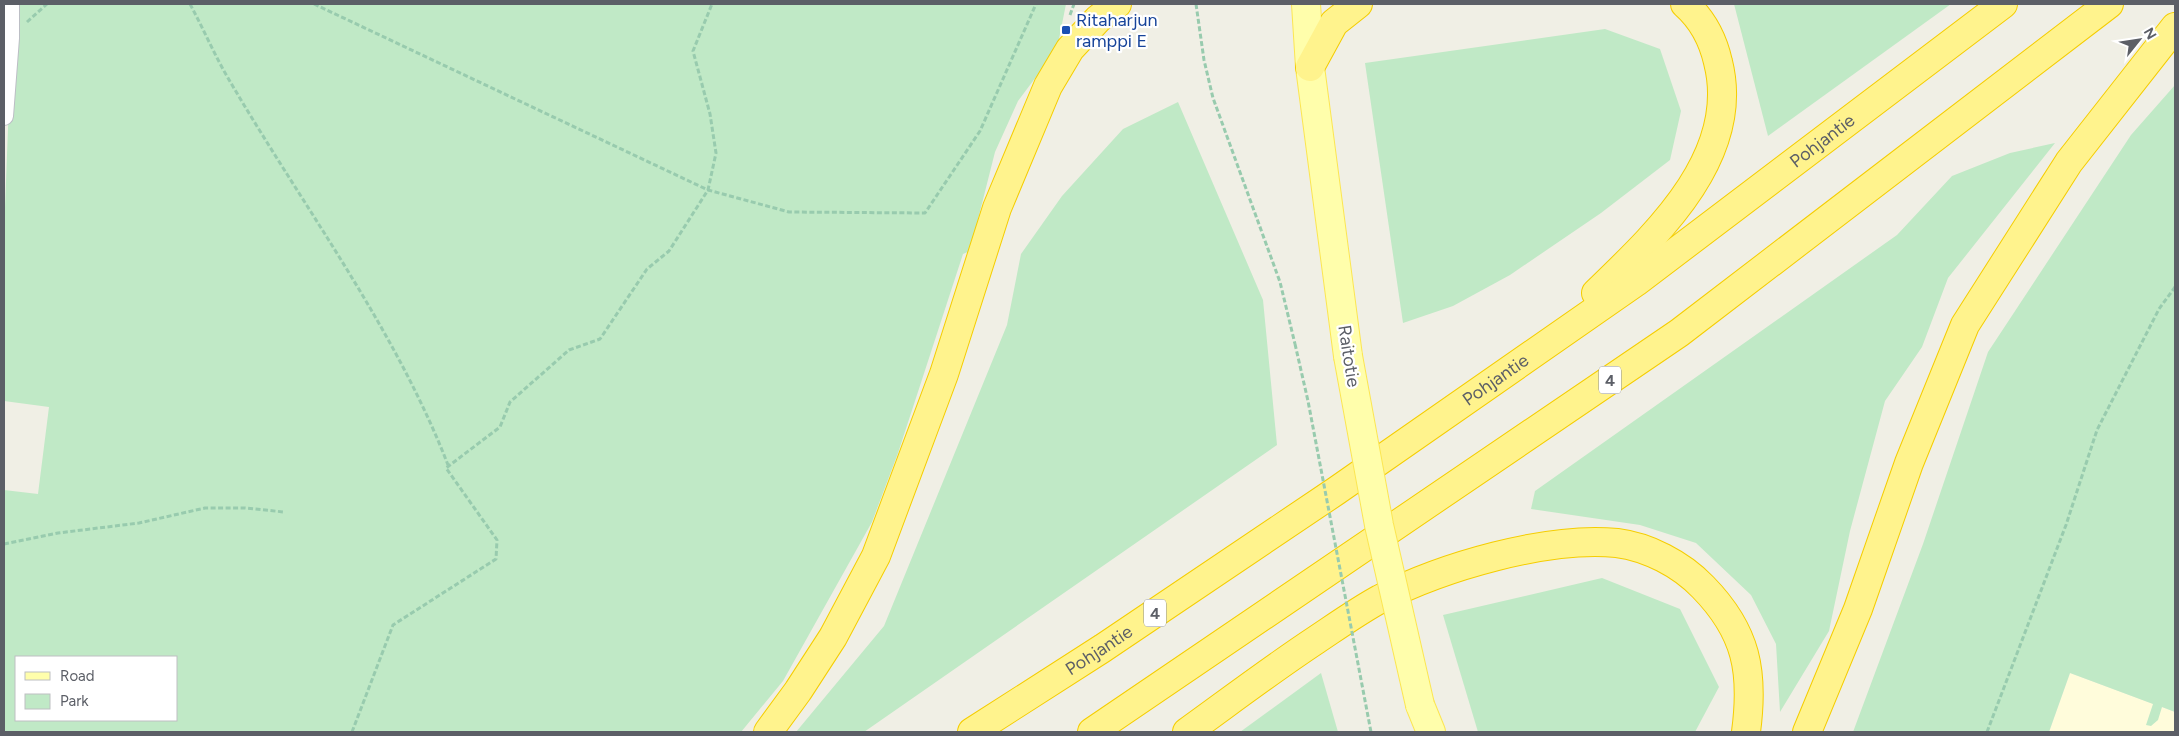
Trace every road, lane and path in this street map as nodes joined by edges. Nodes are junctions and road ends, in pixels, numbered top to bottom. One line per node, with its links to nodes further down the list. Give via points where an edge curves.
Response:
1 (10, 4): 15 (street)
2 (190, 4): 19 (path, via 227,76 340,256 434,429)
3 (314, 4): 16 (path)
4 (712, 4): 16 (path, via 693,51 710,114 716,153)
5 (1036, 4): 16 (path, via 980,132 925,213 789,212)
6 (1117, 4): 24 (highway, via 1070,49 1048,86 997,208 944,374 876,556 833,637)
7 (1196, 4): 28 (path, bridge, via 1213,98 1280,282 1295,344)
8 (1306, 4): 14 (main road, Raitotie)
9 (1358, 4): 14 (highway, via 1334,23)
10 (1685, 4): 18 (highway, via 1712,40 1721,73 1723,96 1715,138 1699,174 1670,217)
11 (2003, 4): 18 (highway, Pohjantie / 4, via 1636,282)
12 (2109, 4): 26 (highway, 4, via 1679,333)
13 (2175, 27): 32 (highway, via 2069,162 1965,325)
14 (1310, 67): 22 (main road, Raitotie, bridge, via 1348,356 1379,525)
15 (4, 116)
16 (708, 190): 19 (path, via 669,251 647,269 600,340 569,350 510,402 500,426)
17 (2175, 287): 33 (path, via 2158,309 2097,430 2066,524)
18 (1539, 350): 25 (highway, Pohjantie / 4, via 1119,638)
19 (448, 465): 23 (path, via 446,468 497,540 496,559 393,625)
20 (284, 512): 21 (path, via 205,508 139,523 58,533)
21 (4, 544)
22 (1420, 705): 29 (main road, Raitotie); 30 (main road, Raitotie)
23 (352, 732)
24 (768, 732)
25 (972, 732)
26 (1092, 732)
27 (1187, 732): 31 (highway, via 1379,599 1475,563 1551,546 1589,543 1618,543 1669,561 1692,575 1723,610 1738,637 1748,669 1750,697)
28 (1371, 732)
29 (1426, 732)
30 (1431, 732)
31 (1746, 732)
32 (1808, 732)
33 (1987, 732)

